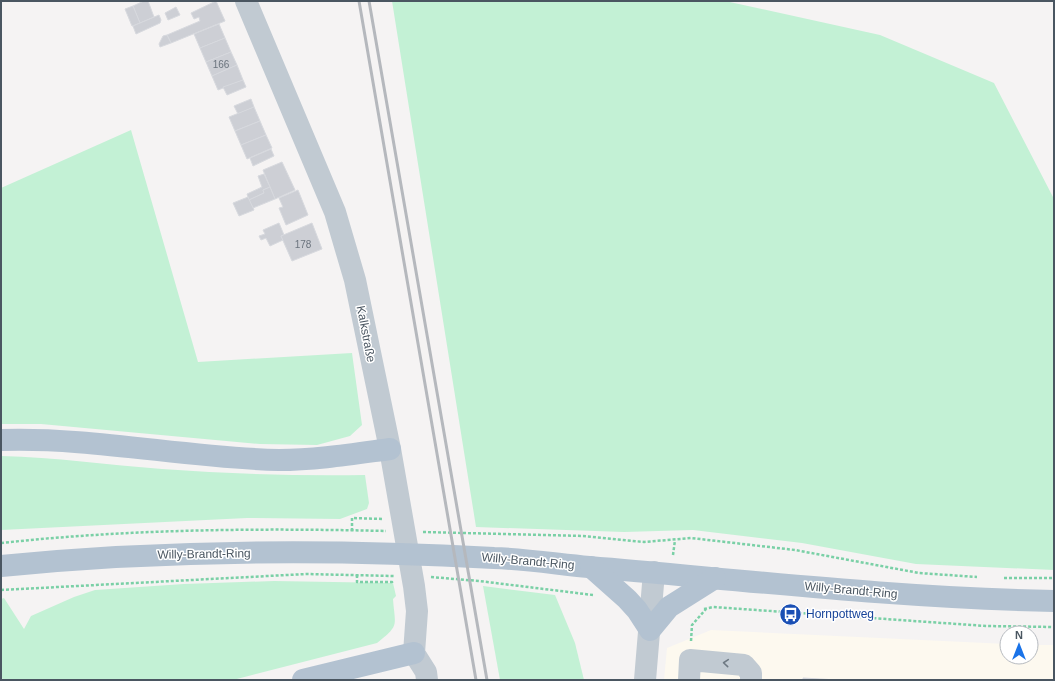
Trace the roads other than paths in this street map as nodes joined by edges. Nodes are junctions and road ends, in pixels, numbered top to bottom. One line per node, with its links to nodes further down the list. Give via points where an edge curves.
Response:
1 (246, 1): 3 (street, Kalkstraße, via 335,212 355,280)
2 (1, 440): 3 (main road, via 83,443 279,460 334,457)
3 (390, 449): 10 (street, Kalkstraße, via 404,523 407,582 417,612)
4 (1, 566): 5 (main road, Willy-Brandt-Ring, via 174,554 312,552 496,558)
5 (591, 567): 6 (main road, Willy-Brandt-Ring); 9 (main road, via 628,599)
6 (654, 572): 7 (main road, Willy-Brandt-Ring); 9 (street)
7 (715, 578): 8 (main road, Willy-Brandt-Ring, via 865,592); 9 (main road, via 669,607)
8 (1054, 602)
9 (650, 630): 14 (street)
10 (414, 652): 12 (main road); 13 (street)
11 (690, 670): 15 (street, one-way to 11, via 751,673 744,665)
12 (303, 680)
13 (428, 680)
14 (645, 680)
15 (751, 680)

